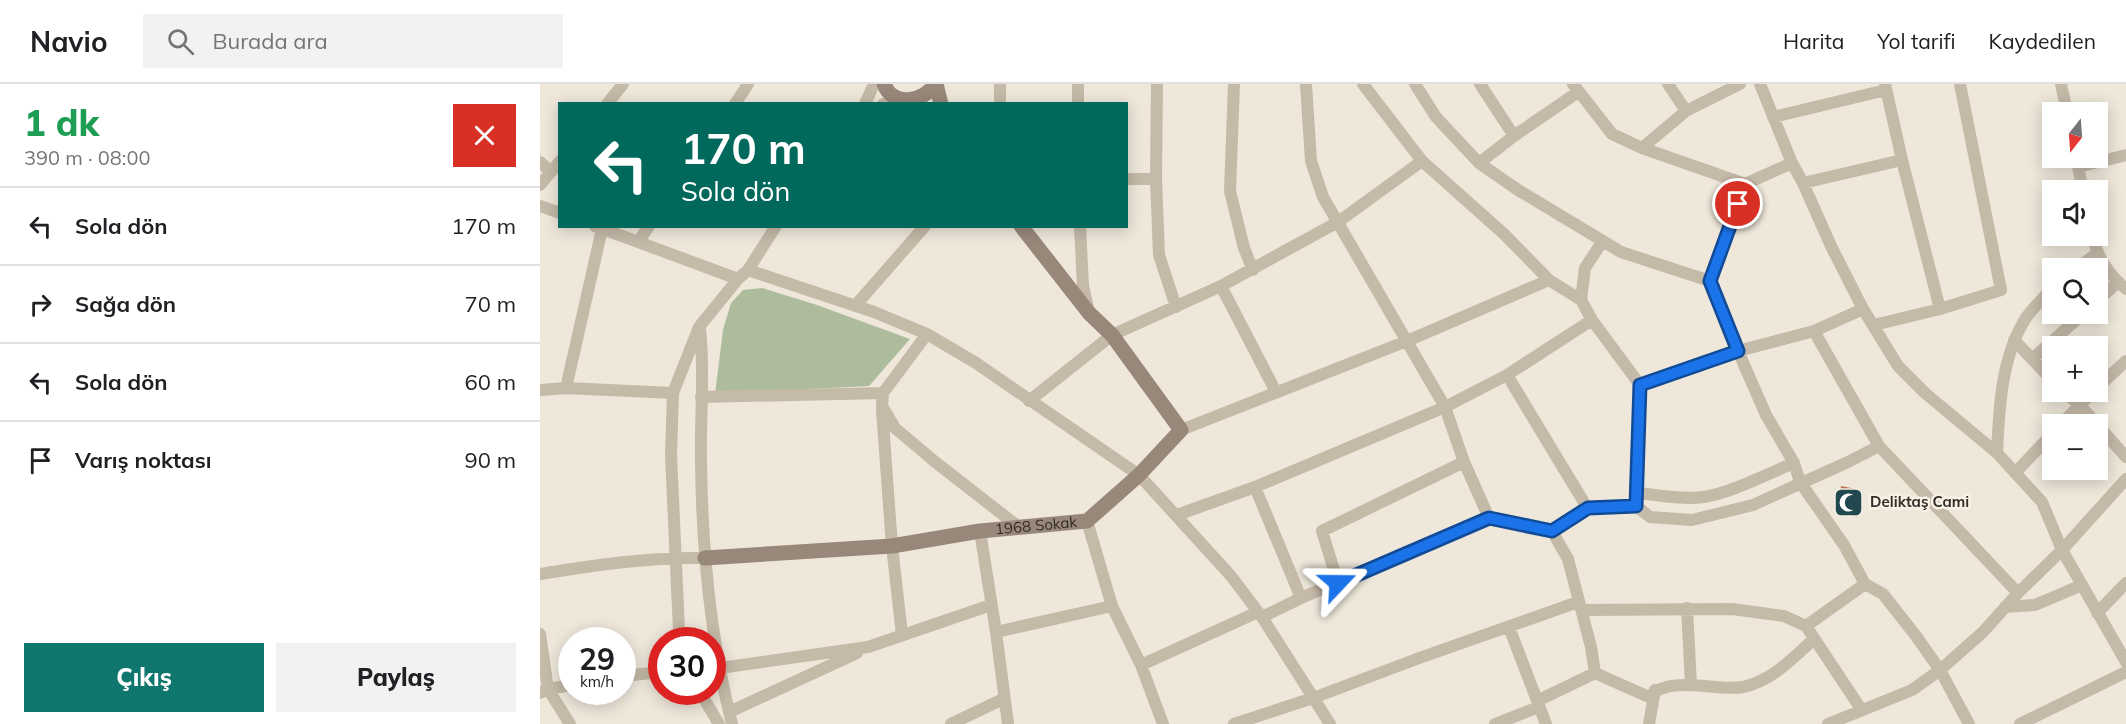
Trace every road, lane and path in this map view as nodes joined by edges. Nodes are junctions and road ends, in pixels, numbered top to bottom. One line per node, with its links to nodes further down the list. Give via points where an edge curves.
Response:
1 (623, 84): 22 (street)
2 (748, 84): 23 (street)
3 (874, 84): 24 (street)
4 (884, 84): 21 (street, via 892,94)
5 (935, 84): 21 (street, via 930,92); 25 (street)
6 (1000, 84): 26 (street)
7 (1078, 84): 27 (street)
8 (1156, 84): 43 (street)
9 (1234, 84): 62 (street, via 1230,191)
10 (1306, 84): 49 (street, via 1311,161 1323,197)
11 (1363, 84): 36 (street)
12 (1415, 84): 39 (street, via 1436,117)
13 (1480, 84): 31 (street)
14 (1668, 84): 29 (street)
15 (1740, 84): 29 (street)
16 (1760, 84): 30 (street)
17 (1960, 84): 74 (street, via 2001,290)
18 (2061, 84): 28 (street)
19 (1885, 87): 30 (street); 35 (street)
20 (1576, 88): 31 (street); 32 (street, via 1612,134)
21 (909, 101)
22 (609, 102)
23 (736, 102)
24 (866, 102)
25 (940, 102)
26 (1000, 102)
27 (1078, 102)
28 (2065, 102)
29 (1686, 111): 32 (street)
30 (1773, 117): 40 (street)
31 (1514, 136): 39 (street)
32 (1642, 148): 45 (street)
33 (2126, 155): 34 (street)
34 (2108, 158)
35 (1902, 160): 44 (street); 74 (street)
36 (1422, 161): 49 (street); 64 (street)
37 (540, 162): 41 (street)
38 (558, 163): 41 (street)
39 (1479, 163): 57 (street)
40 (1792, 163): 44 (street); 45 (street)
41 (551, 172): 46 (street)
42 (1128, 179): 43 (street)
43 (1156, 180): 72 (street, via 1160,255)
44 (1803, 183): 73 (street)
45 (1745, 184): 65 (street)
46 (540, 185)
47 (540, 206): 48 (street)
48 (558, 212)
49 (1338, 222): 62 (street); 84 (street)
50 (599, 228): 56 (street); 92 (street)
51 (648, 228): 56 (street)
52 (775, 228): 61 (street)
53 (923, 228): 71 (street)
54 (1023, 228): 75 (street)
55 (1080, 228): 75 (street, via 1083,286)
56 (638, 242): 63 (street)
57 (1602, 242): 65 (street); 69 (street, via 1585,268)
58 (2094, 246): 59 (street)
59 (2096, 254): 60 (street); 66 (street)
60 (2091, 258)
61 (748, 270): 63 (street); 71 (street)
62 (1253, 270): 67 (street)
63 (738, 279): 79 (street)
64 (1549, 280): 69 (street); 84 (street)
65 (1710, 281): 85 (street)
66 (2122, 285): 68 (street)
67 (1221, 286): 72 (street); 94 (street)
68 (2108, 294)
69 (1581, 300): 76 (street)
70 (2042, 300): 83 (street)
71 (855, 306): 81 (street)
72 (1176, 308): 82 (street)
73 (1863, 309): 78 (street); 80 (street)
74 (1940, 309): 78 (street)
75 (1089, 313): 82 (street)
76 (1592, 320): 89 (street); 91 (street)
77 (2072, 324): 86 (street)
78 (1874, 325): 108 (street, via 1898,366)
79 (699, 327): 95 (street); 97 (street, via 703,358)
80 (1814, 331): 85 (street); 107 (street)
81 (927, 334): 96 (street); 98 (street)
82 (1112, 335): 98 (street); 105 (street)
83 (2014, 340): 86 (street); 108 (street, via 1999,411)
84 (1407, 341): 94 (street); 103 (street)
85 (1738, 351): 91 (street); 111 (street, via 1766,415)
86 (2032, 359): 88 (street)
87 (2126, 361): 90 (street)
88 (2042, 370)
89 (1507, 375): 103 (street); 118 (street)
90 (2108, 378)
91 (1640, 385): 117 (street)
92 (566, 388): 93 (street); 95 (street)
93 (540, 390)
94 (1275, 392): 105 (street)
95 (673, 393): 127 (street)
96 (883, 393): 97 (street); 102 (street)
97 (701, 397): 128 (street)
98 (1029, 400): 113 (street)
99 (2075, 402): 101 (street)
100 (2082, 402): 101 (street)
101 (2079, 405): 104 (street); 109 (street)
102 (882, 406): 122 (street, via 895,428); 125 (street)
103 (1445, 407): 110 (street); 116 (street)
104 (2070, 414)
105 (1181, 430): 113 (street, 1968 Sokak)
106 (2042, 445): 112 (street)
107 (1879, 446): 115 (street); 134 (street)
108 (1996, 453): 112 (street)
109 (2126, 457)
110 (1464, 462): 120 (street); 130 (street, via 1322,531)
111 (1794, 463): 115 (street); 117 (street, via 1703,497)
112 (2015, 473): 126 (street, via 2042,502)
113 (1139, 475): 119 (street); 121 (street, 1968 Sokak)
114 (2126, 479): 126 (street)
115 (1800, 482): 117 (street, via 1753,505 1692,520 1650,517); 132 (street, via 1844,545)
116 (1255, 487): 119 (street); 135 (street)
117 (1637, 499): 118 (street)
118 (1588, 508): 124 (street)
119 (1177, 515): 142 (street)
120 (1489, 518): 124 (street); 130 (street)
121 (1087, 521): 122 (street, 1968 Sokak); 137 (street)
122 (1020, 528): 123 (street, 1968 Sokak)
123 (980, 531): 125 (street, 1968 Sokak); 136 (street)
124 (1552, 531): 138 (street, via 1568,558)
125 (892, 546): 128 (street, 1968 Sokak); 149 (street)
126 (2062, 550): 133 (street); 134 (street)
127 (675, 558): 128 (street); 129 (street); 144 (street)
128 (705, 558): 145 (street)
129 (540, 574)
130 (1338, 583): 135 (street)
131 (2126, 583): 141 (street)
132 (1865, 584): 143 (street); 155 (street, via 1882,594)
133 (2082, 585): 139 (street, via 2036,605); 141 (street)
134 (2018, 593): 139 (street)
135 (1301, 598): 142 (street)
136 (991, 605): 147 (street); 149 (street)
137 (1112, 606): 147 (street); 153 (street)
138 (1580, 606): 140 (street); 146 (street); 157 (street)
139 (2005, 607): 155 (street)
140 (1687, 608): 143 (street, via 1784,616); 158 (street)
141 (2097, 613): 152 (street)
142 (1260, 615): 153 (street); 162 (street)
143 (1806, 626): 150 (street)
144 (679, 627)
145 (712, 627)
146 (1509, 627): 162 (street); 164 (street)
147 (996, 632): 163 (street)
148 (540, 634): 160 (street)
149 (902, 635): 151 (street)
150 (1814, 639): 158 (street, via 1771,676 1751,684); 166 (street)
151 (872, 646): 154 (street); 167 (street)
152 (2126, 662)
153 (1141, 665): 173 (street)
154 (726, 667)
155 (1940, 670): 166 (street, via 1912,690); 179 (street)
156 (2126, 672): 180 (street)
157 (1595, 673): 159 (street, via 1649,697); 164 (street)
158 (1691, 685): 159 (street)
159 (1655, 690): 177 (street)
160 (544, 691): 169 (street)
161 (726, 695): 167 (street)
162 (1312, 698): 174 (street); 175 (street)
163 (1003, 699): 171 (street); 172 (street)
164 (1538, 704): 168 (street); 176 (street)
165 (708, 705): 170 (street)
166 (1861, 709): 178 (street)
167 (731, 718)
168 (1546, 723)
169 (570, 724)
170 (719, 724)
171 (951, 724)
172 (1008, 724)
173 (1163, 724)
174 (1234, 724)
175 (1330, 724)
176 (1496, 724)
177 (1649, 724)
178 (1828, 724)
179 (1969, 724)
180 (2020, 724)

